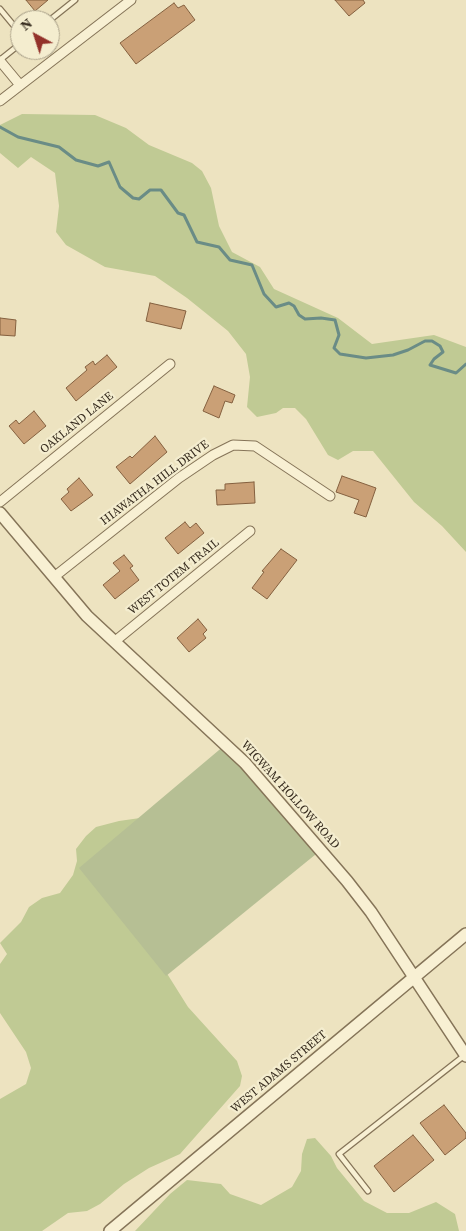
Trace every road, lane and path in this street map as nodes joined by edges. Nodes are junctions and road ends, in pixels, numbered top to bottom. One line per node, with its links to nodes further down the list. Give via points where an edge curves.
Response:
1 (75, 0): 4 (lane)
2 (128, 1): 8 (street)
3 (0, 9): 5 (lane)
4 (60, 12)
5 (10, 22)
6 (10, 52): 7 (lane)
7 (0, 60): 8 (street)
8 (20, 85): 9 (street)
9 (0, 101)
10 (170, 364): 12 (street, OAKLAND LANE)
11 (330, 496): 15 (street, HIAWATHA HILL DRIVE, via 255,446 233,445 179,478)
12 (0, 502)
13 (0, 513): 15 (street, WIGWAM HOLLOW ROAD)
14 (250, 531): 16 (street, WEST TOTEM TRAIL)
15 (54, 577): 16 (street, WIGWAM HOLLOW ROAD)
16 (114, 642): 18 (street, WIGWAM HOLLOW ROAD, via 245,763 347,881)
17 (466, 934): 18 (street, WEST ADAMS STREET)
18 (413, 978): 19 (street, WIGWAM HOLLOW ROAD); 21 (street, WEST ADAMS STREET)
19 (465, 1056): 20 (lane, via 338,1154)
20 (368, 1191)
21 (110, 1231)

